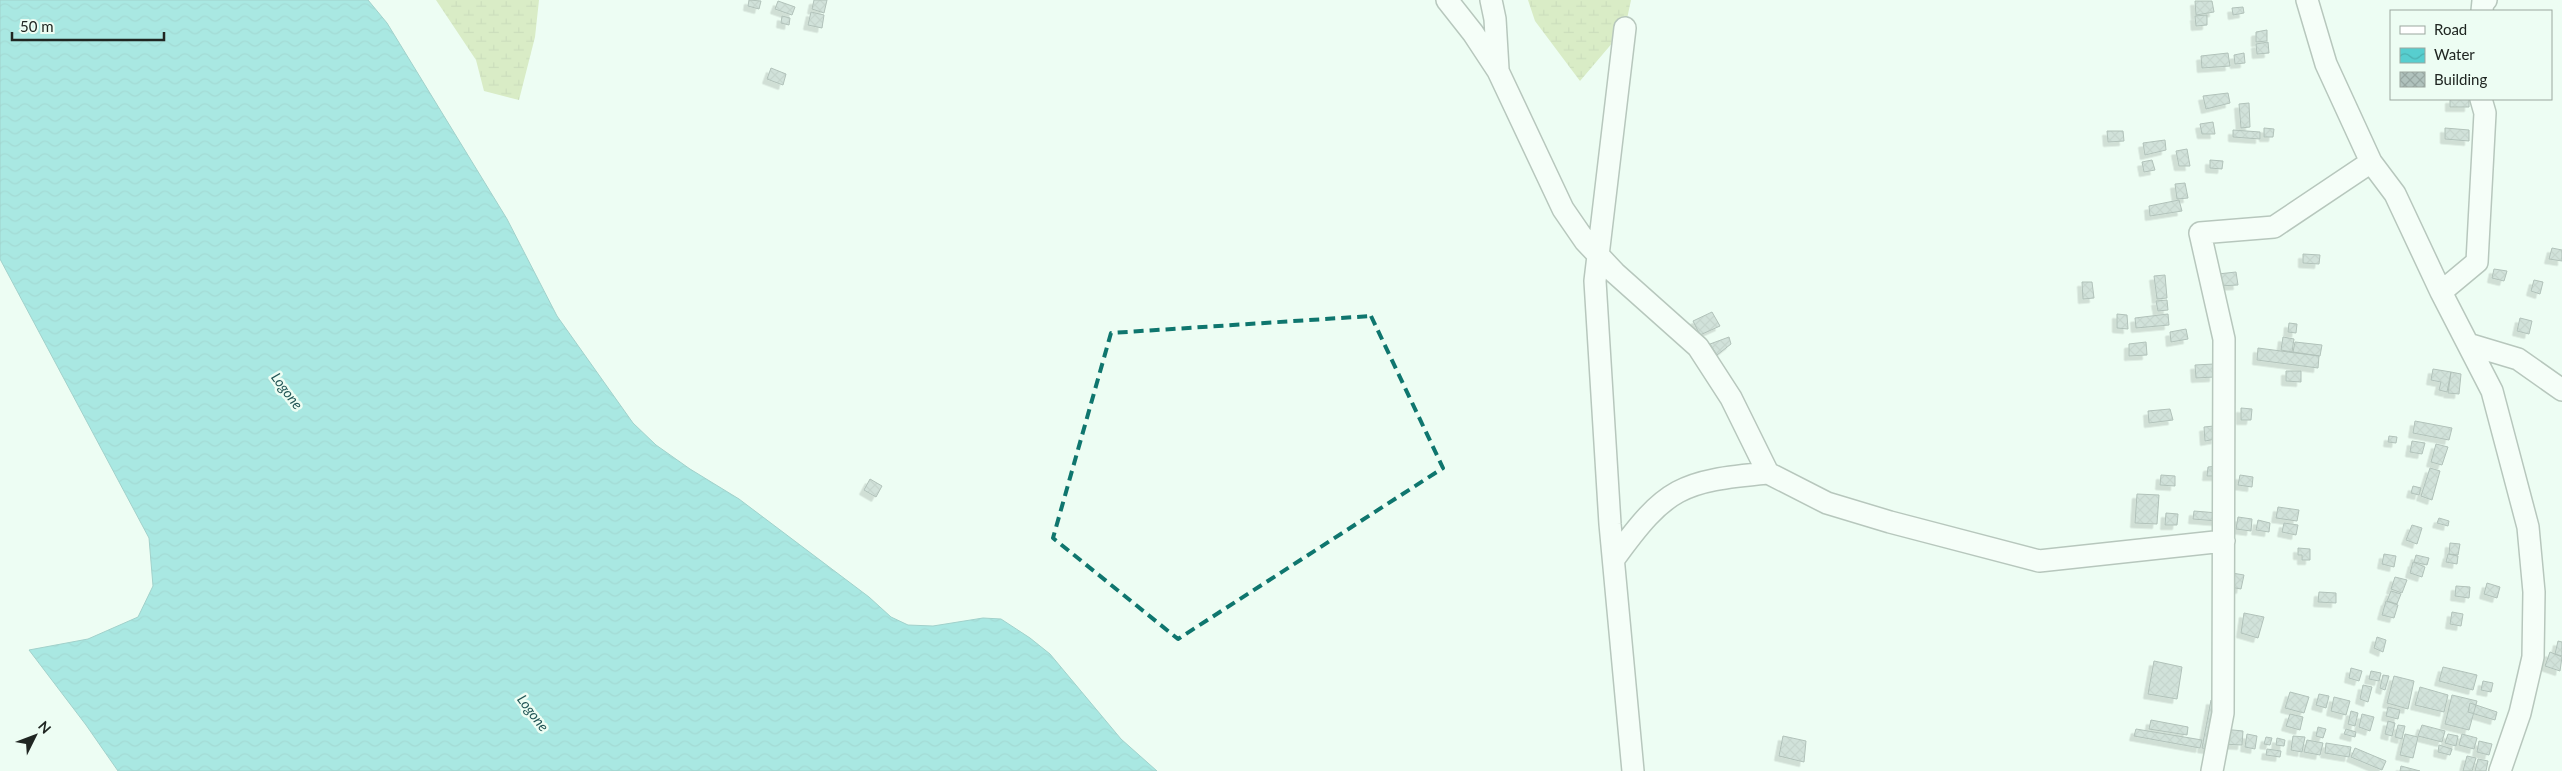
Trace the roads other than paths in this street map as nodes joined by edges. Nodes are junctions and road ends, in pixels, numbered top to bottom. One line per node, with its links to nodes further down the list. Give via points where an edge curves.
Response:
1 (1447, 0): 5 (street)
2 (1491, 0): 5 (street, via 1496,19)
3 (2307, 0): 7 (street, via 2326,64)
4 (1625, 28): 8 (street)
5 (1498, 71): 8 (street, via 1563,210)
6 (2481, 100): 9 (street, via 2486,113 2477,262)
7 (2371, 162): 9 (street, via 2394,194); 13 (street, via 2274,227 2200,233 2224,339)
8 (1598, 255): 12 (street, via 1698,347 1731,398); 14 (street, via 1595,281)
9 (2441, 292): 10 (street)
10 (2468, 344): 11 (street, via 2518,359); 17 (street, via 2492,391 2528,527 2534,592 2533,657 2520,713)
11 (2562, 390)
12 (1768, 473): 13 (street, via 1827,503 2039,561); 14 (street, via 1717,478 1697,482 1678,491 1647,516)
13 (2224, 541): 15 (street, via 2223,713)
14 (1614, 559): 16 (street)
15 (2218, 768)
16 (1633, 771)
17 (2500, 771)

